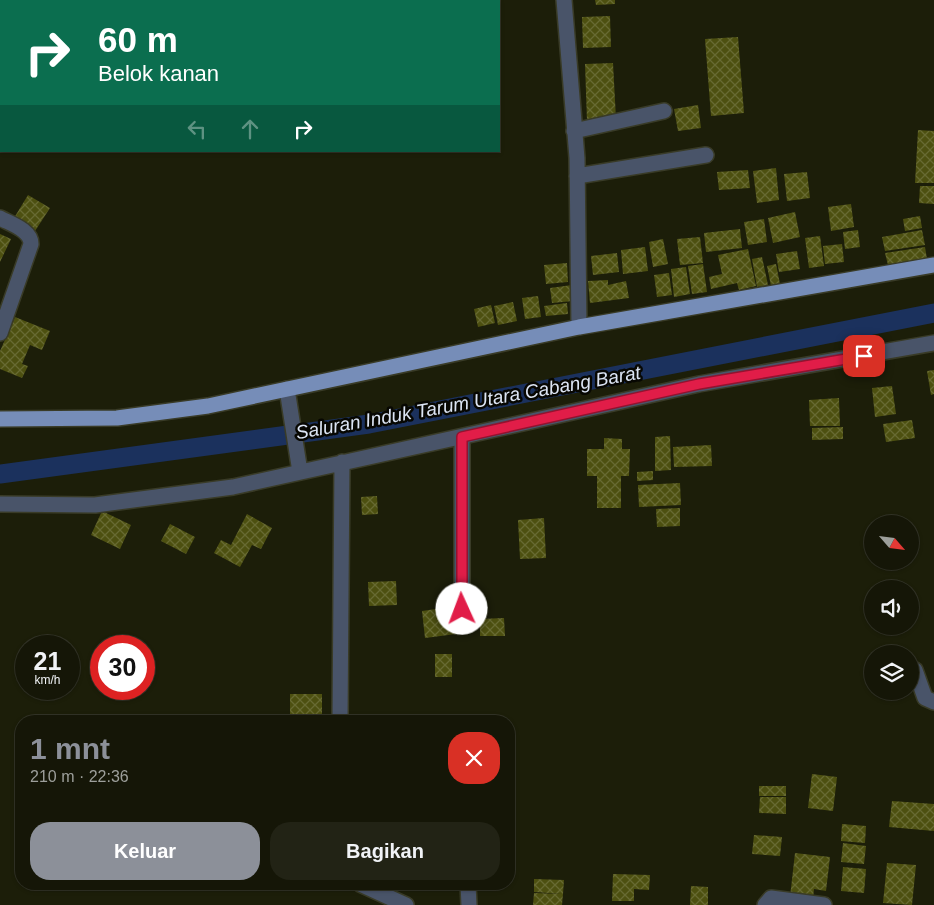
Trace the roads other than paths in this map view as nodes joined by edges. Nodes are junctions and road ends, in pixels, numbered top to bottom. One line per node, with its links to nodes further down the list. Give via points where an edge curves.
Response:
1 (564, 0): 3 (street)
2 (664, 111): 3 (street)
3 (574, 131): 5 (street)
4 (706, 155): 5 (street)
5 (577, 176): 8 (street)
6 (0, 218): 9 (street, via 26,232 31,239)
7 (934, 265): 8 (main road)
8 (579, 327): 11 (main road)
9 (0, 333)
10 (934, 343): 13 (street, via 699,384)
11 (287, 389): 12 (main road, via 208,406 118,418); 15 (street)
12 (0, 419)
13 (462, 437): 14 (street); 17 (street)
14 (342, 462): 15 (street); 20 (street)
15 (298, 465): 16 (street, via 233,486 130,502 57,506)
16 (0, 504)
17 (462, 609)
18 (919, 679): 19 (street, via 925,698)
19 (934, 702)
20 (340, 715)
21 (373, 890): 23 (street)
22 (469, 890): 24 (street)
23 (406, 905)
24 (470, 905)
25 (765, 905): 26 (street, via 771,898)
26 (824, 905)

